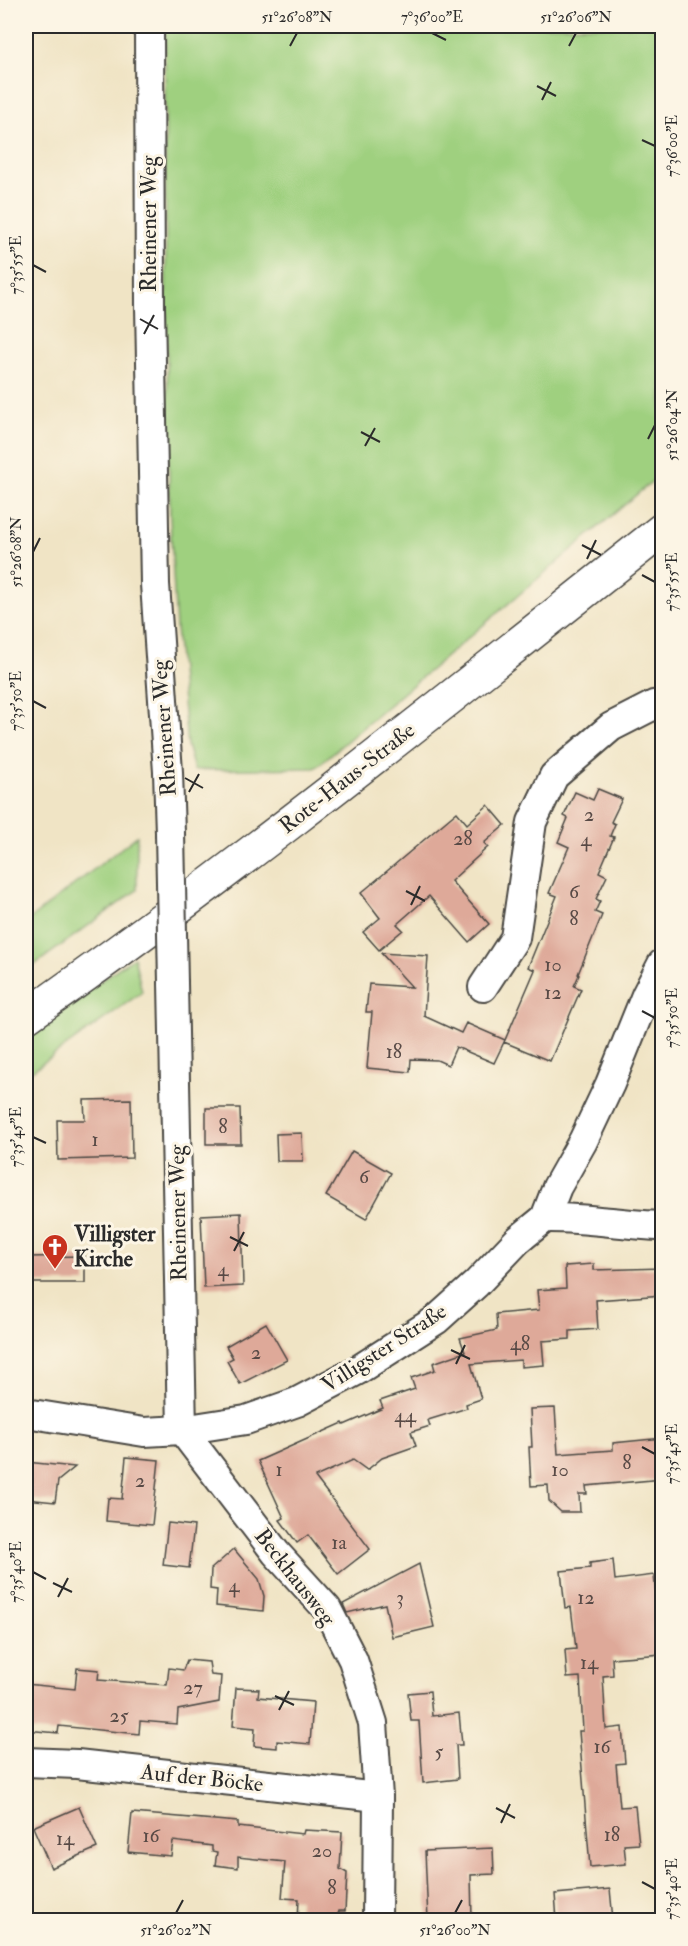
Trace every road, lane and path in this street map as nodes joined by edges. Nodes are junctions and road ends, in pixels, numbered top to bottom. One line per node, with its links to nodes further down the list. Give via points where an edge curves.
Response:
1 (149, 26): 10 (street, Rheinener Weg, bridge, via 154,584 168,772)
2 (663, 530): 6 (main road, Rote-Haus-Straße, via 339,785 126,947)
3 (663, 704): 5 (street, via 611,727 554,777 532,822 515,938)
4 (663, 964): 7 (street, Villigster Straße)
5 (483, 987)
6 (26, 1017)
7 (545, 1218): 8 (street); 10 (street, Villigster Straße, via 436,1320 358,1370 297,1402 246,1420)
8 (663, 1226)
9 (26, 1413): 10 (street, Villigster Straße, via 144,1432)
10 (182, 1430): 12 (street, Beckhausweg, via 276,1553 327,1609 353,1660 373,1723)
11 (26, 1762): 12 (street, Auf der Böcke)
12 (378, 1797): 13 (street, Beckhausweg)
13 (377, 1920)

